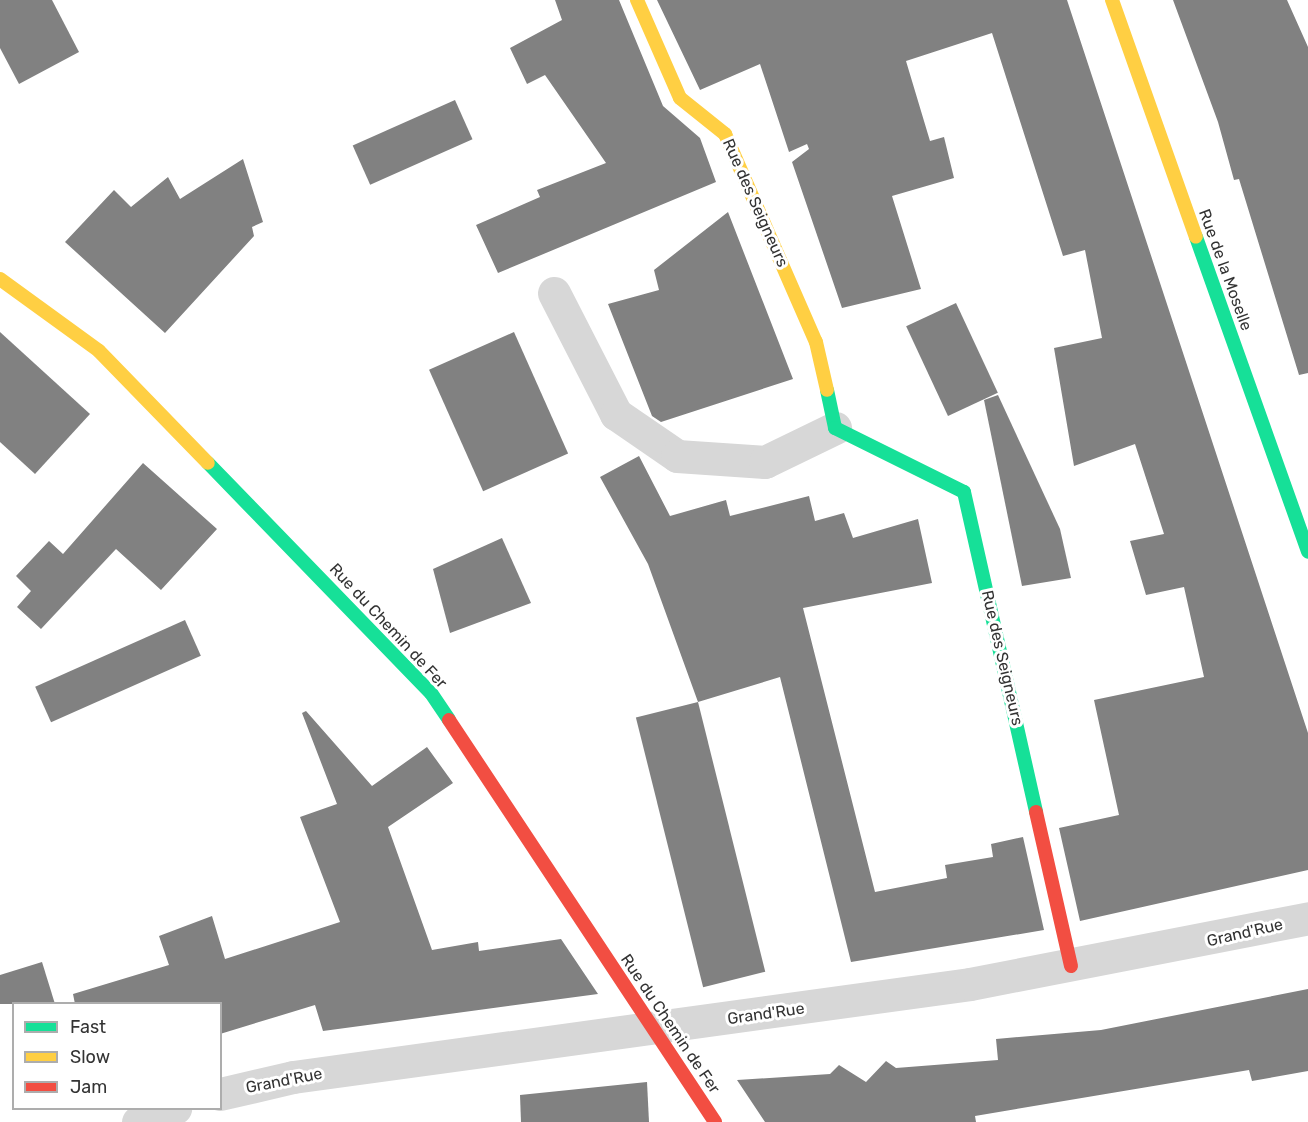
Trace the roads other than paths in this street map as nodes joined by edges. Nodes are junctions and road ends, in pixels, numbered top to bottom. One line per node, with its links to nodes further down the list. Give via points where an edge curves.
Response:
1 (638, 0): 5 (street, Rue des Seigneurs, via 680,98 725,134 816,342)
2 (1113, 0): 6 (street, Rue de la Moselle)
3 (0, 279): 9 (street, Rue du Chemin de Fer, via 99,351 431,693)
4 (554, 293): 5 (street, via 616,414 677,456 765,462)
5 (835, 428): 8 (street, Rue des Seigneurs, via 964,492)
6 (1308, 552)
7 (1308, 918): 8 (street, Grand'Rue)
8 (1071, 966): 9 (street, Grand'Rue)
9 (654, 1031): 10 (street, Grand'Rue, via 293,1077); 13 (street, Rue du Chemin de Fer)
10 (222, 1094)
11 (170, 1110): 12 (street)
12 (138, 1122)
13 (715, 1122)

